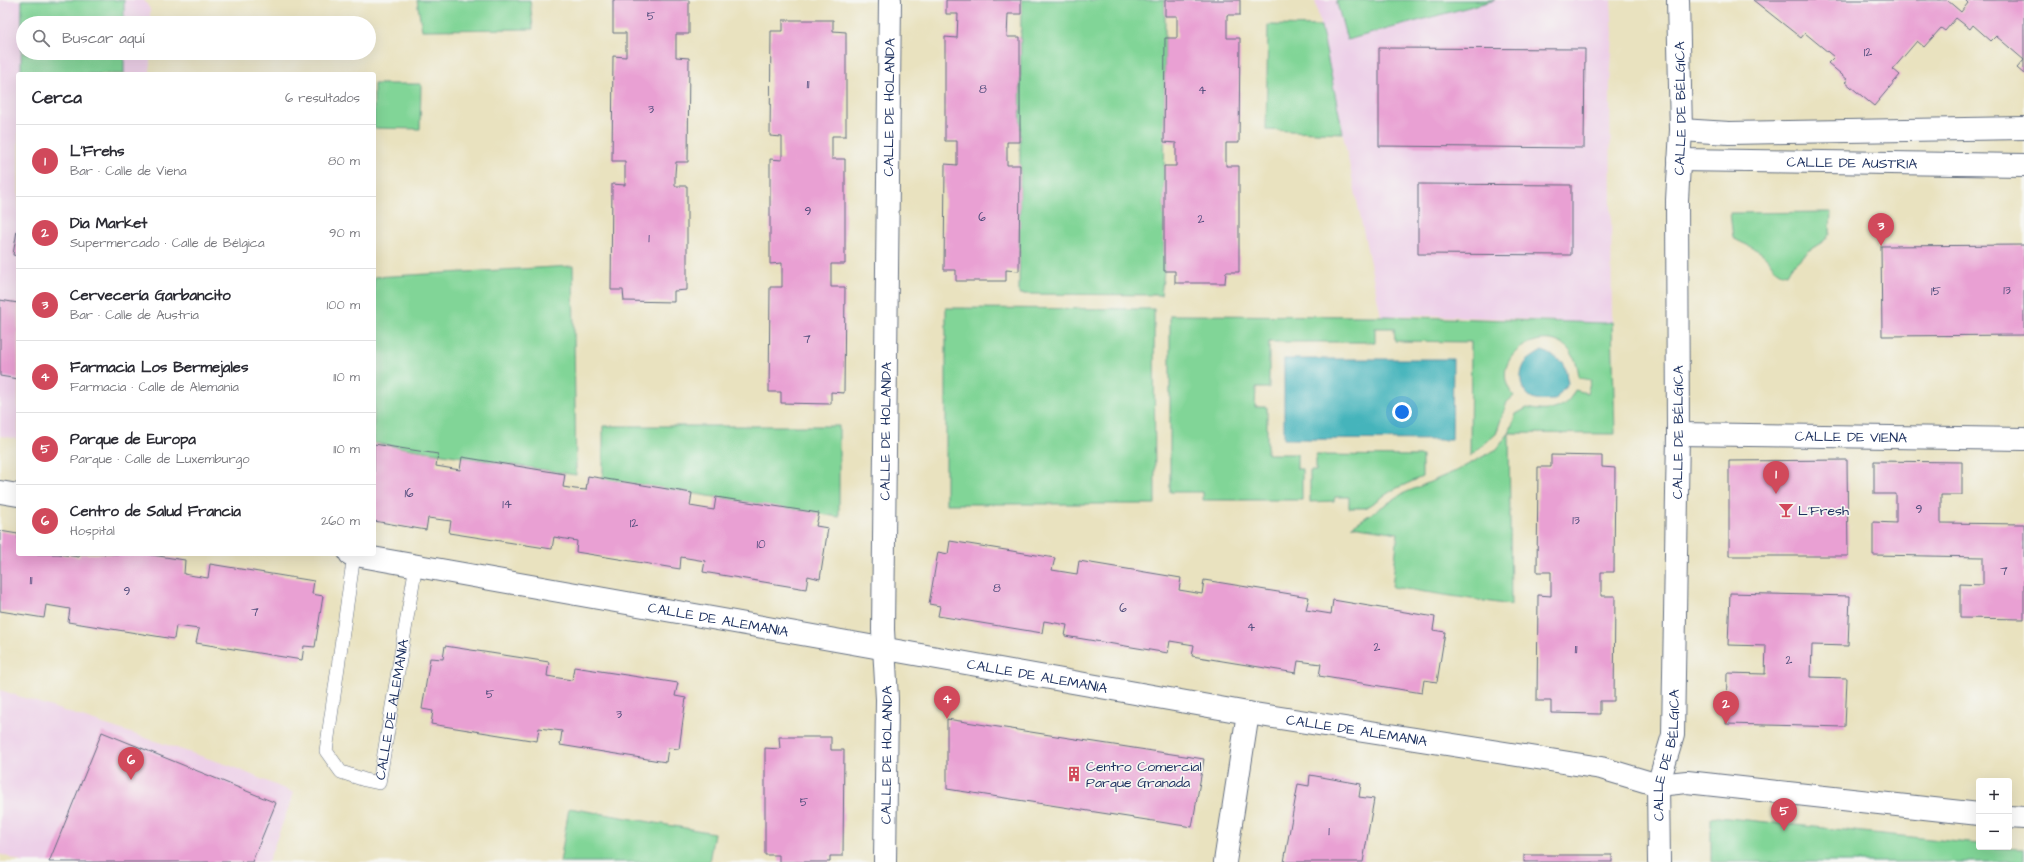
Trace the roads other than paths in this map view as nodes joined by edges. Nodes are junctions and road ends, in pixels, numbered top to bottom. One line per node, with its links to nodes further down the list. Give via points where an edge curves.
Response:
1 (890, 0): 14 (street, CALLE DE HOLANDA)
2 (1678, 0): 4 (street, CALLE DE BÉLGICA)
3 (2024, 128): 4 (street, CALLE DE AUSTRIA, via 1729,133)
4 (1681, 130): 5 (street, CALLE DE BÉLGICA)
5 (1679, 160): 6 (street, CALLE DE AUSTRIA); 7 (street, CALLE DE BÉLGICA)
6 (2024, 165)
7 (1678, 434): 8 (street, CALLE DE VIENA); 16 (street, CALLE DE BÉLGICA, via 1673,735)
8 (2024, 439)
9 (0, 492): 10 (street)
10 (16, 495)
11 (352, 556): 13 (lane, CALLE DE ALEMANIA, via 326,751 341,772 379,783)
12 (364, 556): 13 (street, CALLE DE ALEMANIA)
13 (416, 565): 14 (street, CALLE DE ALEMANIA)
14 (884, 648): 15 (street, CALLE DE ALEMANIA); 20 (street, CALLE DE HOLANDA, via 887,698)
15 (1248, 712): 16 (street, CALLE DE ALEMANIA, via 1601,768); 21 (street)
16 (1658, 785): 17 (street, via 1686,782); 22 (street, CALLE DE BÉLGICA)
17 (1976, 814)
18 (2012, 817): 19 (street)
19 (2024, 818)
20 (885, 862)
21 (1225, 862)
22 (1659, 862)

